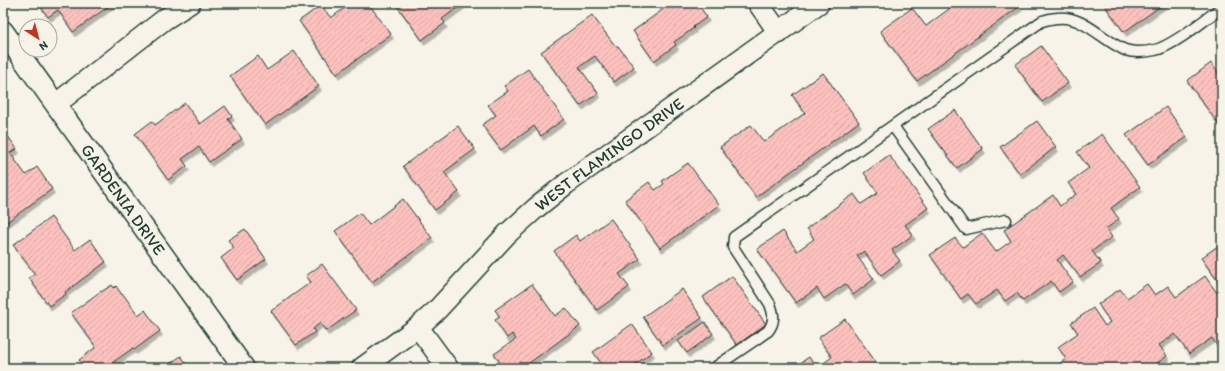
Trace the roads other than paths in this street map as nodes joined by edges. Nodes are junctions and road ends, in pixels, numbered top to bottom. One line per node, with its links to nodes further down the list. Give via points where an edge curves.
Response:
1 (190, 3): 7 (street, via 165,19)
2 (758, 3): 6 (street)
3 (819, 3): 6 (street, WEST FLAMINGO DRIVE)
4 (1222, 7): 8 (lane, via 1170,44 1156,50 1141,52 1126,50 1073,20 1058,18 1042,22)
5 (3, 31): 7 (street, GARDENIA DRIVE)
6 (779, 33): 10 (street, WEST FLAMINGO DRIVE, via 536,208)
7 (56, 104): 11 (street, GARDENIA DRIVE)
8 (893, 126): 9 (lane, via 966,229); 14 (lane, via 734,237 733,247 774,314 768,331)
9 (1006, 220)
10 (418, 327): 12 (street, WEST FLAMINGO DRIVE); 13 (street)
11 (244, 368)
12 (362, 368)
13 (448, 368)
14 (714, 368)

